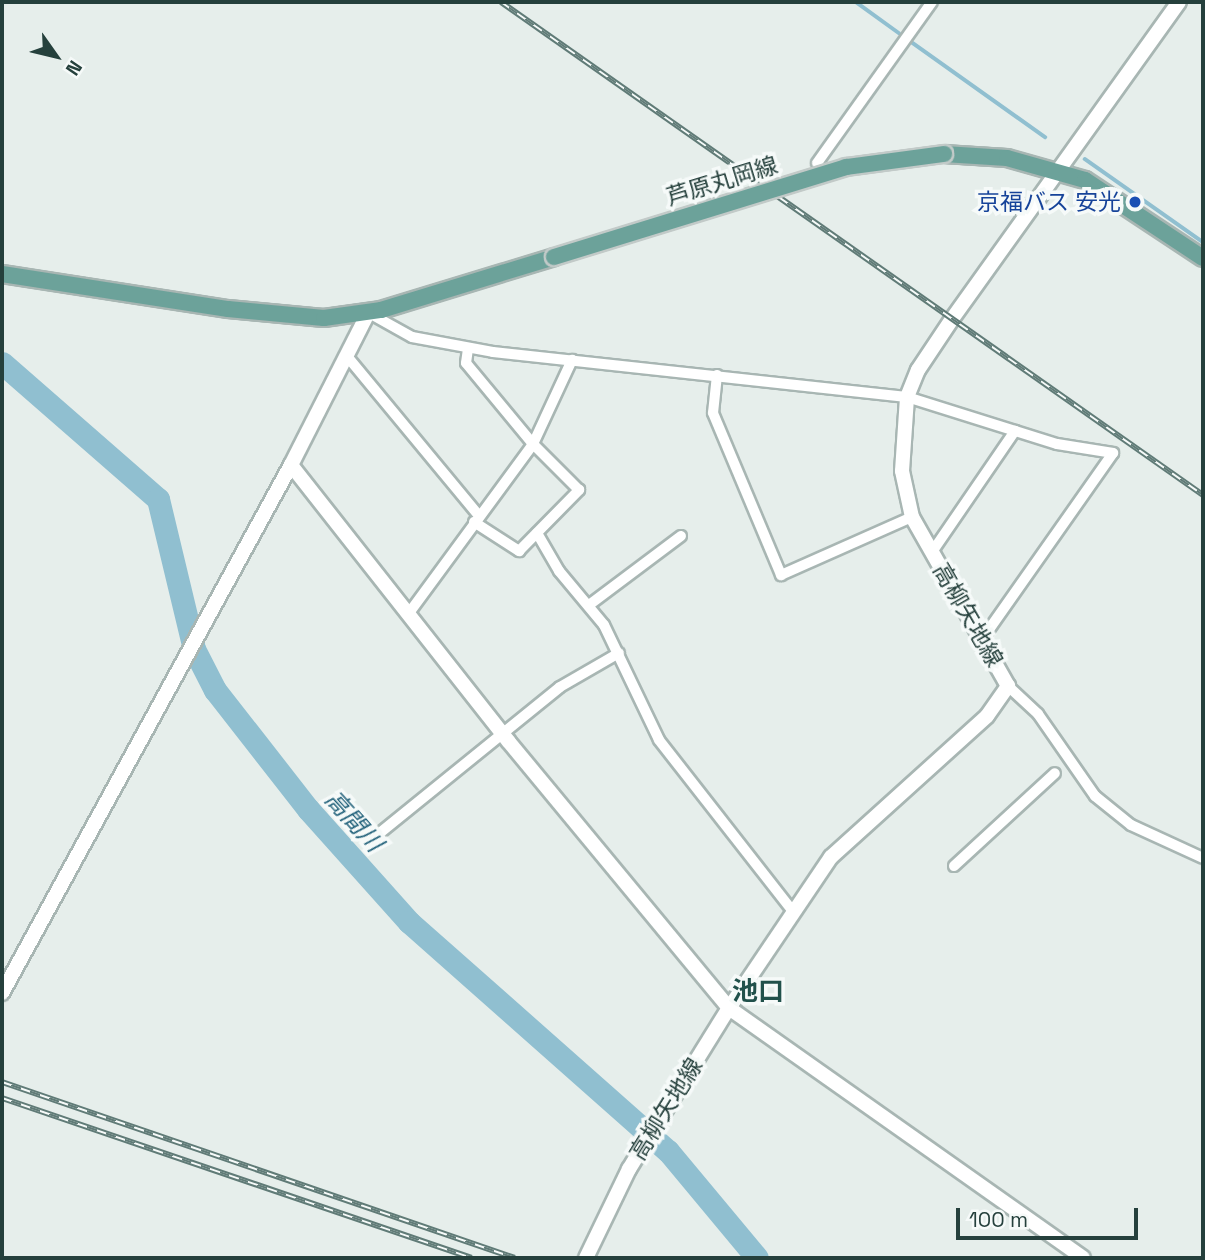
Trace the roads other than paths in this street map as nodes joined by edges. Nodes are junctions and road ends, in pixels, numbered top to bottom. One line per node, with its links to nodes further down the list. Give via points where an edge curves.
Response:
1 (932, 2): 3 (street)
2 (1179, 2): 4 (street, 高柳矢地線)
3 (817, 163)
4 (1059, 170): 5 (main road, 芦原丸岡線, via 1112,194); 7 (main road, 芦原丸岡線, bridge, via 1007,158 944,153 898,157 833,171); 12 (street, 高柳矢地線, via 952,319 918,370)
5 (1203, 258)
6 (2, 274): 7 (main road, 芦原丸岡線, via 277,315 324,318)
7 (368, 313): 8 (street, via 412,337); 9 (street)
8 (468, 348): 10 (street); 14 (street, via 466,363)
9 (346, 355): 15 (street); 17 (street)
10 (572, 360): 11 (street); 14 (street)
11 (717, 375): 12 (street); 16 (street, via 713,413 781,575)
12 (907, 397): 13 (street); 16 (street, 高柳矢地線, via 902,471)
13 (1015, 431): 20 (street); 23 (street, via 1112,453)
14 (533, 444): 17 (street); 18 (street, via 579,490)
15 (291, 465): 22 (street); 32 (street)
16 (912, 517): 20 (street, 高柳矢地線)
17 (477, 519): 18 (street, via 519,551); 22 (street)
18 (537, 533): 21 (street, via 559,571)
19 (681, 537): 21 (street)
20 (932, 552): 23 (street, 高柳矢地線)
21 (589, 605): 24 (street)
22 (410, 613): 26 (street)
23 (983, 638): 25 (street, 高柳矢地線)
24 (620, 653): 26 (street, via 559,687); 31 (street, via 659,740)
25 (1008, 686): 29 (street, via 1038,714 1096,796 1131,825); 31 (street, 高柳矢地線, via 987,716 831,857)
26 (502, 734): 28 (street); 33 (street)
27 (1055, 772): 30 (street)
28 (382, 832)
29 (1203, 858)
30 (954, 866)
31 (794, 913): 33 (street, 高柳矢地線)
32 (2, 993)
33 (729, 1008): 34 (street, 高柳矢地線, via 629,1169); 35 (street)
34 (586, 1258)
35 (1083, 1258)

